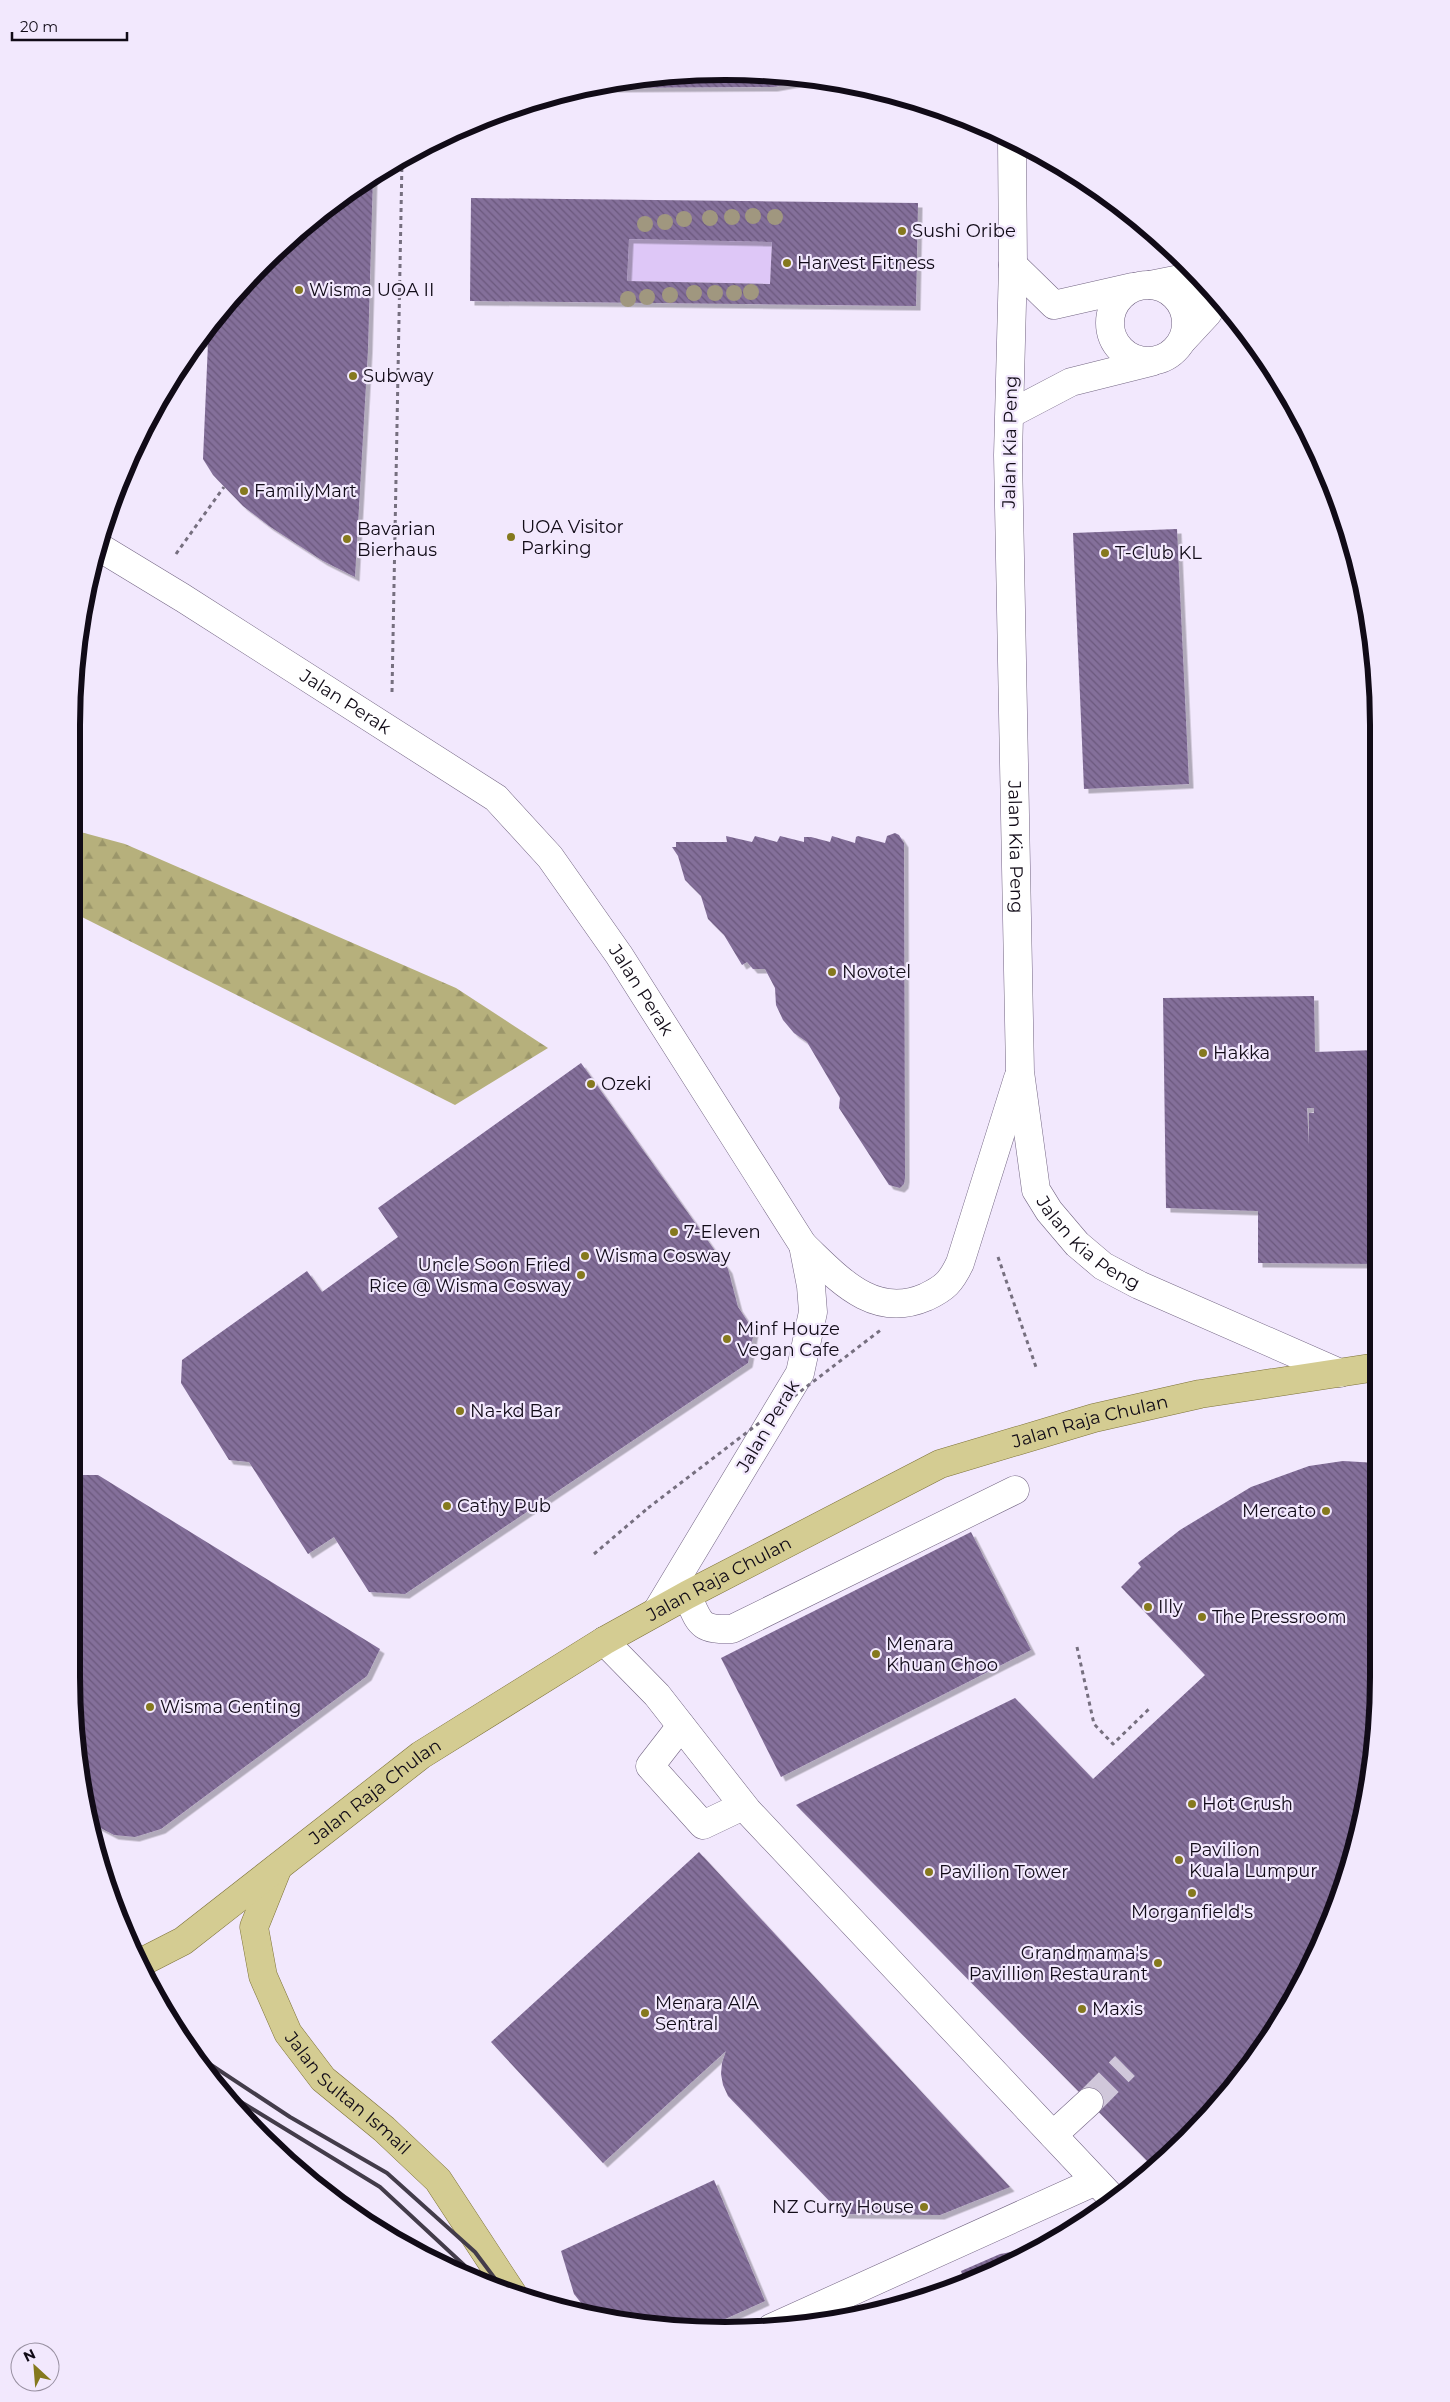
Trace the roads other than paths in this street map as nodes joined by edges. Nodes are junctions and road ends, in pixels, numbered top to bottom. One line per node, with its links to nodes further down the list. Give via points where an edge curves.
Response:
1 (1012, 148): 2 (street, Jalan Kia Peng)
2 (1013, 265): 3 (street, via 1054,305); 5 (street, Jalan Kia Peng)
3 (1145, 285): 4 (street, via 1163,287 1173,294 1186,316 1182,341 1174,351); 4 (street, via 1128,290 1118,298 1109,322 1117,347 1126,355)
4 (1151, 362): 5 (street, via 1071,382)
5 (1010, 414): 7 (street, Jalan Kia Peng, via 1008,455)
6 (104, 551): 8 (street, Jalan Perak, via 496,798 550,857 619,955)
7 (1020, 1072): 8 (street, via 952,1281 928,1296 899,1305 876,1301 850,1288); 10 (street, Jalan Kia Peng, via 1036,1190 1077,1244 1103,1266 1139,1285)
8 (803, 1245): 13 (street, Jalan Perak, via 813,1312 800,1373)
9 (1370, 1368): 10 (main road, Jalan Raja Chulan)
10 (1340, 1373): 12 (main road, Jalan Raja Chulan, via 1200,1394 1142,1407 1035,1434 940,1464)
11 (1015, 1490): 12 (street, via 732,1629 712,1630 700,1622)
12 (687, 1595): 13 (main road, Jalan Raja Chulan)
13 (657, 1611): 14 (main road, Jalan Raja Chulan)
14 (604, 1641): 15 (street, via 657,1695); 17 (main road, Jalan Raja Chulan, via 421,1755)
15 (681, 1726): 16 (street); 16 (street, via 650,1766 704,1825)
16 (744, 1806): 20 (street)
17 (279, 1866): 18 (main road, Jalan Raja Chulan, via 183,1941); 23 (main road, Jalan Sultan Ismail, via 254,1927 263,1976 288,2033 323,2079 384,2129 438,2180)
18 (146, 1960)
19 (1089, 2102): 20 (street)
20 (1053, 2134): 21 (street)
21 (1096, 2180): 22 (street); 24 (street)
22 (1109, 2195)
23 (506, 2283)
24 (793, 2318)

